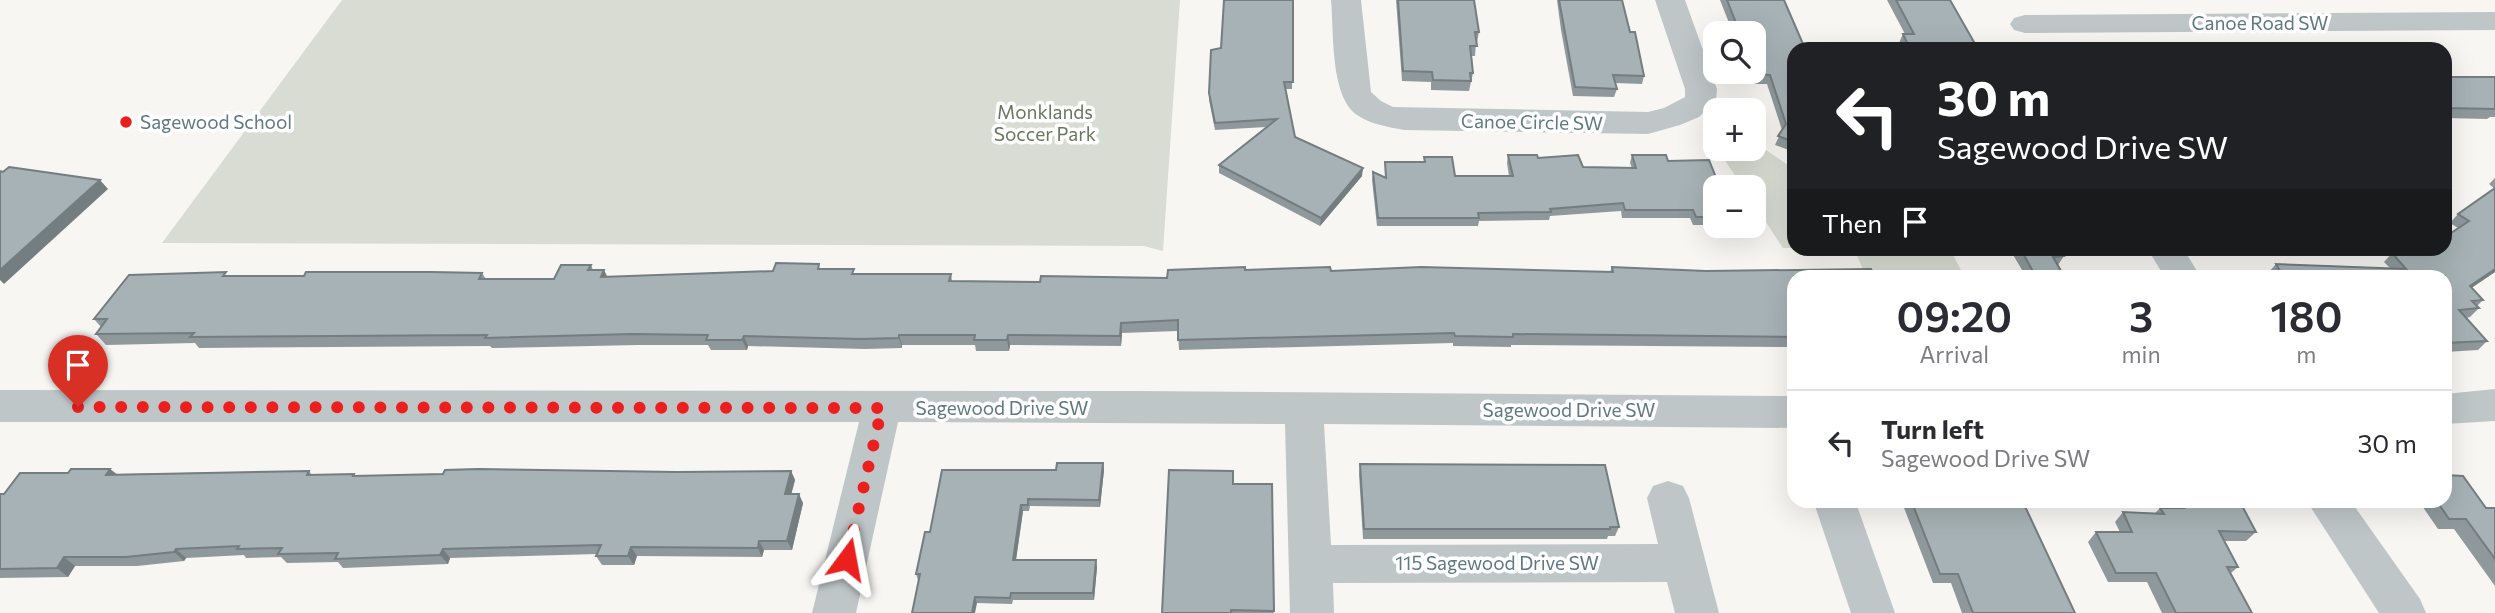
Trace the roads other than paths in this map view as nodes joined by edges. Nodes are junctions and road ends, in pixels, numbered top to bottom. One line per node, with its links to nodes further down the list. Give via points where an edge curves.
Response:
1 (1346, 0): 2 (street, Canoe Circle SW, via 1355,92 1371,111 1404,120 1648,123 1671,119 1700,101 1701,89)
2 (1670, 0)
3 (2348, 0): 6 (street)
4 (2017, 12): 6 (street, Canoe Road SW); 7 (street)
5 (2495, 21): 6 (street, Canoe Road SW)
6 (2369, 23)
7 (2036, 42)
8 (2495, 405): 11 (street)
9 (882, 408): 10 (street, Sagewood Drive SW); 13 (street, Sagewood Drive SW); 19 (street)
10 (1304, 408): 12 (street, Sagewood Drive SW); 18 (street)
11 (2452, 408)
12 (1787, 412)
13 (6, 414)
14 (1668, 498): 17 (street)
15 (1836, 508): 22 (street)
16 (2332, 508): 23 (street)
17 (1685, 563): 18 (street, 115 Sagewood Drive SW); 21 (street)
18 (1310, 564): 20 (street)
19 (834, 613)
20 (1312, 613)
21 (1697, 613)
22 (1873, 613)
23 (2404, 613)

